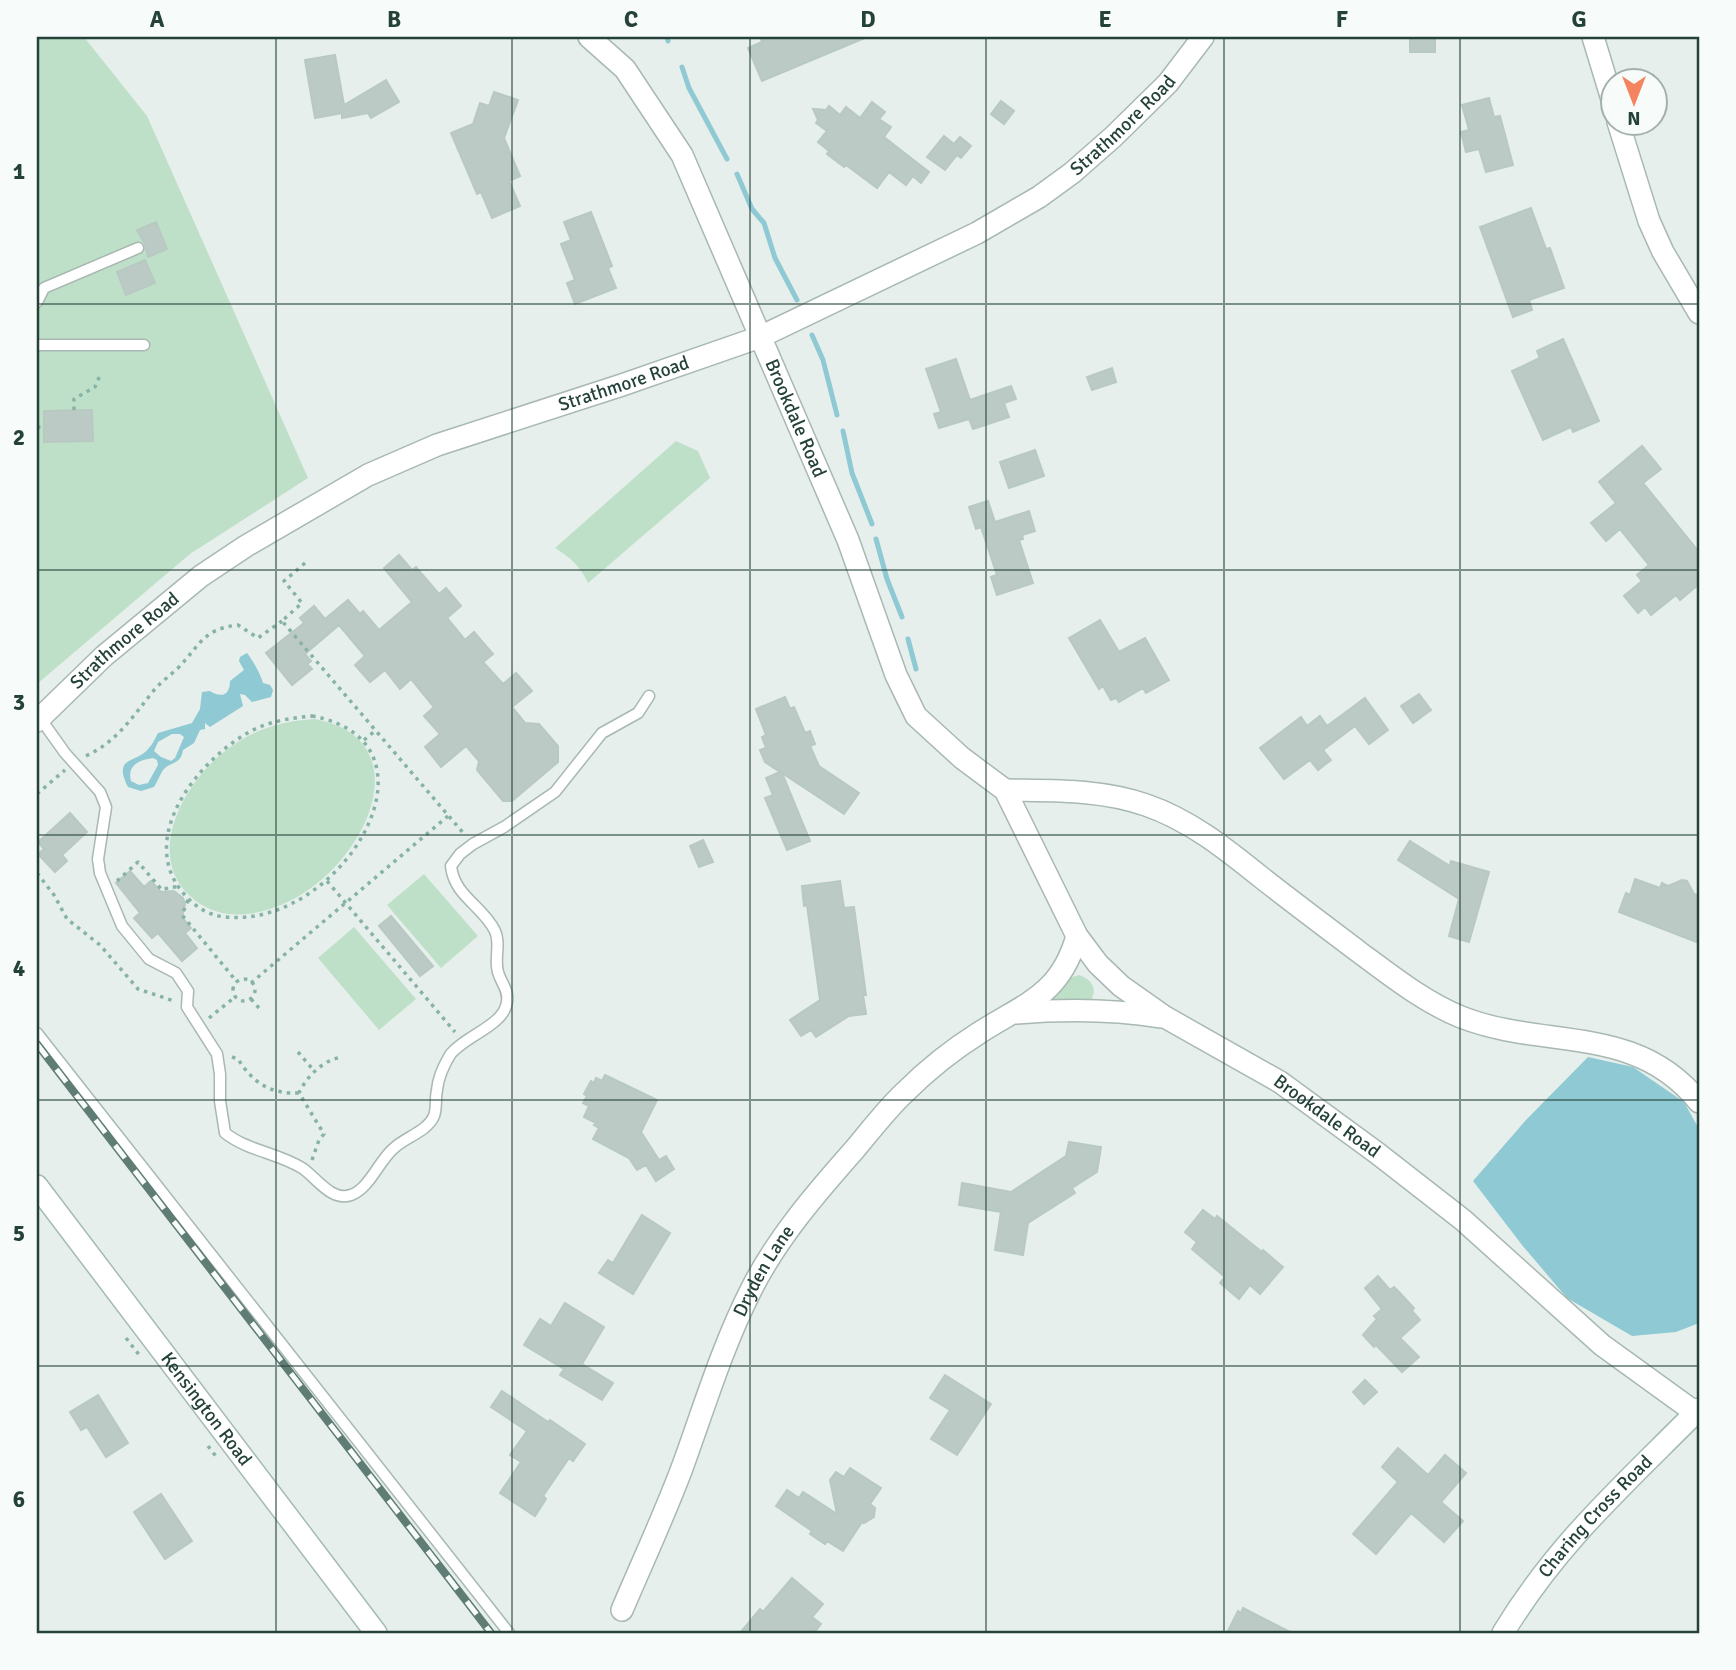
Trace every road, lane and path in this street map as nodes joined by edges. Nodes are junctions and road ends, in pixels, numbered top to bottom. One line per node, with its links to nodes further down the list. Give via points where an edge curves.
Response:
1 (589, 37): 9 (street, Brookdale Road, via 625,69 682,155)
2 (1203, 37): 9 (street, Strathmore Road, via 1138,113 1038,197 942,251)
3 (1593, 37): 4 (street)
4 (1602, 66)
5 (1622, 136): 8 (street, via 1649,221)
6 (138, 248): 7 (lane, via 44,288)
7 (37, 302)
8 (1699, 313)
9 (760, 337): 19 (street, Strathmore Road, via 437,445 368,475 201,576 104,656); 23 (street, Brookdale Road, via 848,540 896,676 915,716)
10 (37, 345): 11 (lane)
11 (144, 345)
12 (101, 373): 13 (path, via 95,387 74,399)
13 (74, 410)
14 (37, 427): 15 (path)
15 (44, 427)
16 (305, 563): 17 (path, via 284,582 302,603)
17 (282, 621): 20 (path); 22 (path, via 258,638 238,625 213,631 155,689 114,739)
18 (649, 696): 26 (lane, via 638,713 602,733 555,792)
19 (38, 719): 22 (lane)
20 (376, 730): 21 (path); 25 (path)
21 (364, 740): 28 (path, via 376,771 376,801 365,834); 29 (path, via 331,719 312,716 253,730 217,753 176,807 166,846 168,866)
22 (73, 763): 24 (path); 30 (lane, via 100,792 106,807 99,859)
23 (1004, 790): 33 (street, Brookdale Road); 50 (street, via 1088,792 1167,813 1224,847 1384,971 1439,1006 1489,1026 1634,1053 1659,1065)
24 (37, 794)
25 (448, 816): 26 (path); 32 (path)
26 (473, 844): 44 (lane, via 451,866 453,879 495,932 495,962 507,1002 503,1014)
27 (37, 873): 38 (path, via 67,919 100,945 138,989)
28 (327, 881): 31 (path, via 290,904 254,916 214,915); 32 (path)
29 (178, 887): 30 (path, via 162,890 138,862); 31 (path)
30 (106, 890): 38 (lane, via 122,926 149,958 176,973 188,991)
31 (188, 898): 34 (path, via 182,915)
32 (346, 903): 35 (path); 44 (path)
33 (1077, 936): 40 (street, Dryden Lane, via 1063,972); 41 (street, Brookdale Road, via 1121,986)
34 (237, 982): 35 (path); 36 (path)
35 (251, 983): 37 (path, via 255,991)
36 (235, 997): 37 (path); 42 (path)
37 (251, 999): 39 (path)
38 (187, 1007): 42 (lane)
39 (259, 1008)
40 (1016, 1013): 41 (street, Dryden Lane, via 1121,1010); 54 (street, Dryden Lane, via 942,1059 904,1092 775,1250 751,1288 723,1352 666,1510)
41 (1165, 1017): 53 (street, Brookdale Road, via 1280,1083 1377,1153 1464,1220 1602,1345)
42 (200, 1025): 47 (lane)
43 (37, 1033): 56 (lane)
44 (463, 1042): 51 (lane, via 442,1071 433,1118 385,1156 353,1195 332,1193)
45 (298, 1052): 48 (path)
46 (341, 1057): 48 (path)
47 (218, 1063): 49 (path, via 238,1059 265,1088); 51 (lane, via 225,1133)
48 (315, 1072): 49 (path)
49 (299, 1093): 51 (path, via 324,1134)
50 (1699, 1102)
51 (306, 1171)
52 (37, 1186): 55 (street, Kensington Road)
53 (1697, 1411): 57 (street, Charing Cross Road, via 1586,1521 1552,1560)
54 (622, 1610)
55 (376, 1633)
56 (509, 1633)
57 (1503, 1633)

